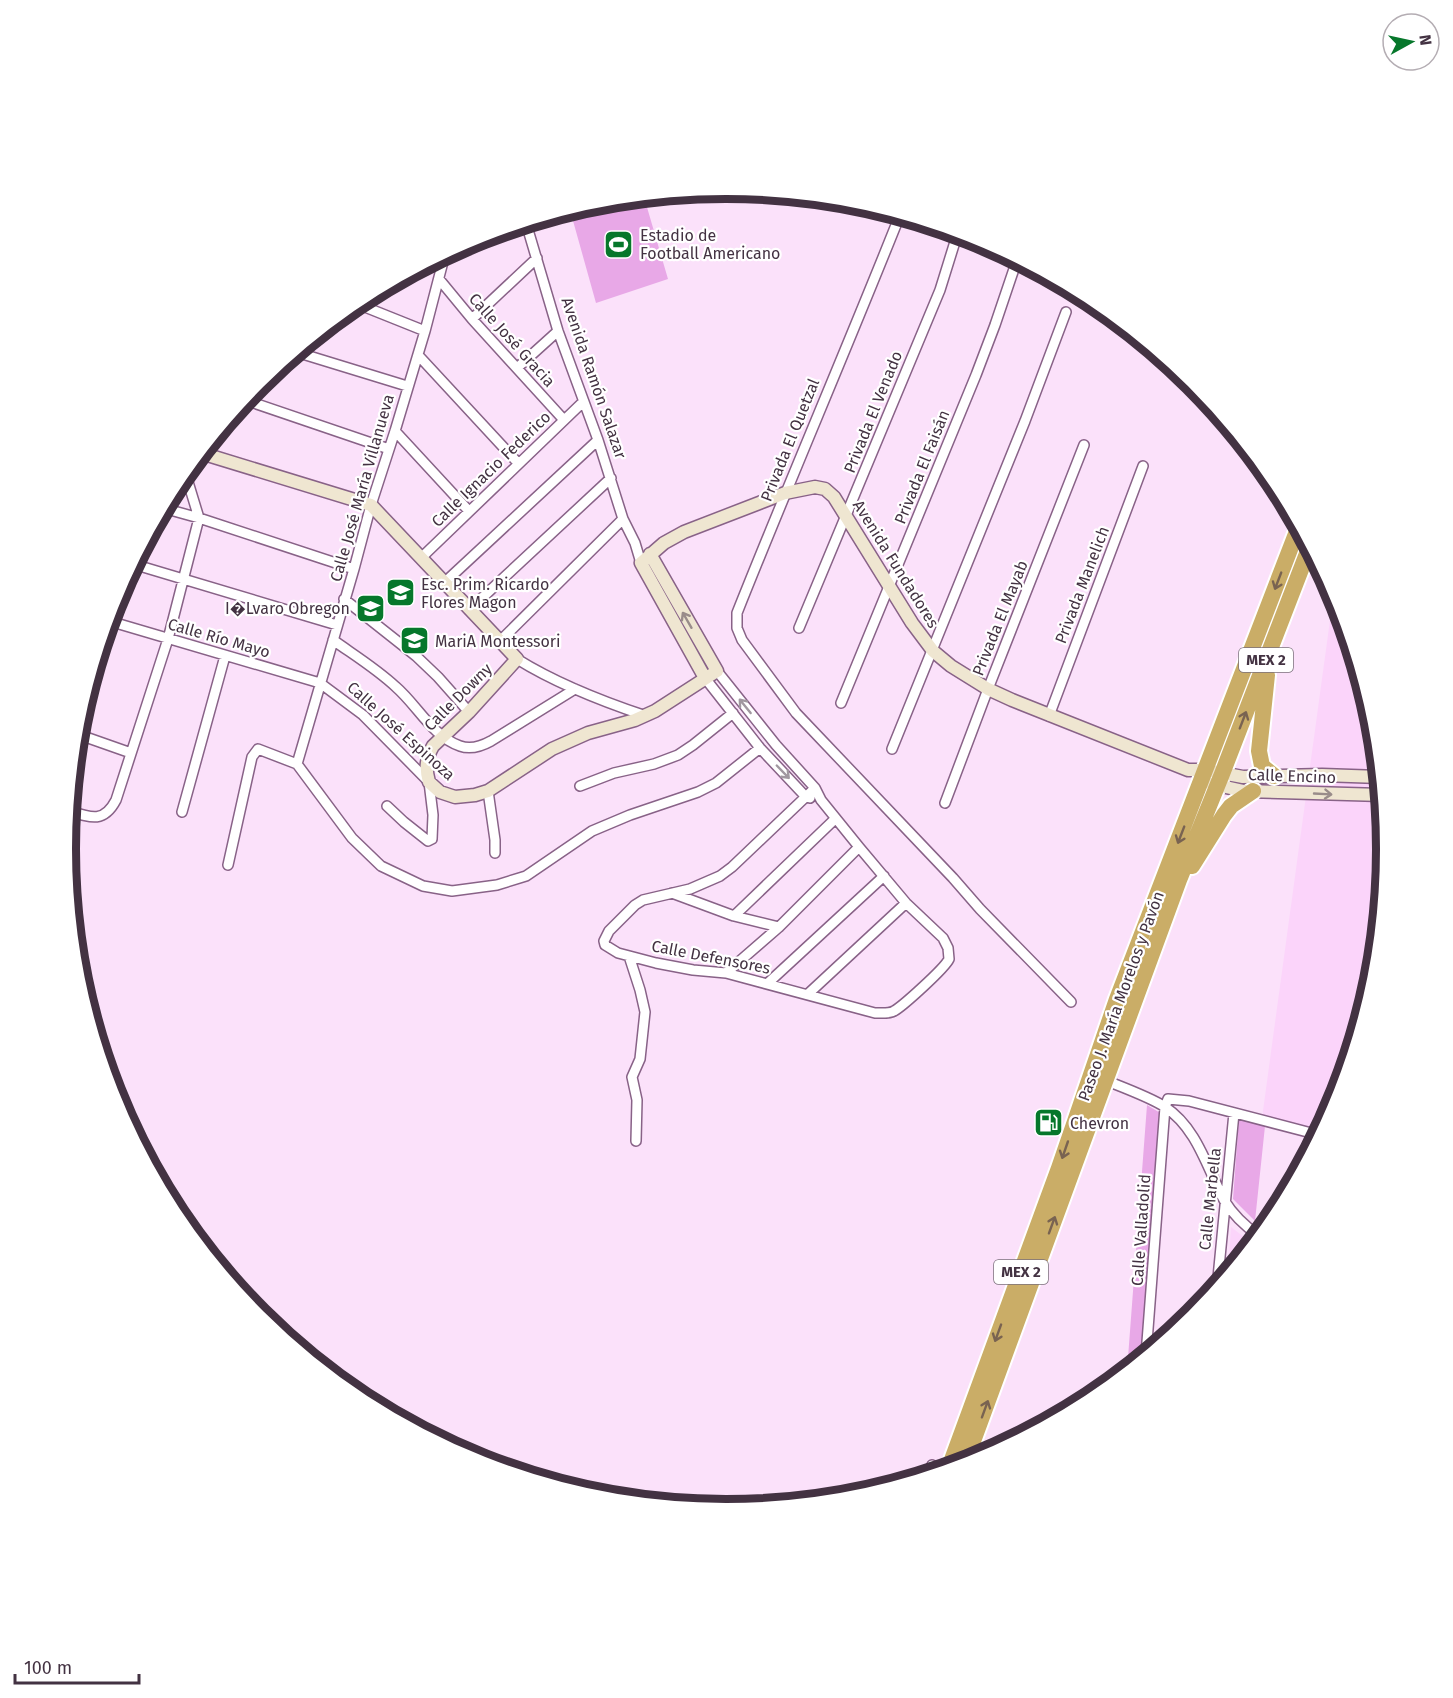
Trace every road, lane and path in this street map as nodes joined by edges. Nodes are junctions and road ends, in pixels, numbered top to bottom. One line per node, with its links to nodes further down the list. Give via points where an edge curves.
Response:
1 (897, 222): 29 (street, Privada El Quetzal)
2 (528, 230): 4 (street, Avenida Ramón Salazar)
3 (955, 240): 34 (street, Privada El Venado, via 940,290)
4 (537, 258): 10 (street); 12 (street, Avenida Ramón Salazar)
5 (443, 264): 7 (street, Calle José María Villanueva)
6 (1015, 266): 44 (street, Privada El Faisán, via 976,375)
7 (439, 279): 10 (street, Calle José Gracia); 11 (street, Calle José María Villanueva)
8 (369, 308): 11 (street)
9 (1066, 312): 53 (street)
10 (472, 319): 15 (street, Calle José Gracia)
11 (425, 331): 14 (street, Calle José María Villanueva)
12 (558, 331): 15 (street); 17 (street, Avenida Ramón Salazar)
13 (305, 355): 16 (street)
14 (418, 355): 16 (street, Calle José María Villanueva); 25 (street)
15 (517, 368): 19 (street, Calle José Gracia)
16 (407, 386): 20 (street, Calle José María Villanueva)
17 (583, 402): 19 (street, Calle Ignacio Federico); 21 (street, Avenida Ramón Salazar)
18 (254, 403): 23 (street)
19 (564, 420): 25 (street, Calle Ignacio Federico)
20 (395, 431): 23 (street, Calle José María Villanueva); 32 (street)
21 (598, 440): 27 (street, Avenida Ramón Salazar); 43 (street)
22 (1084, 445): 61 (street, Privada El Mayab)
23 (389, 449): 30 (street, Calle José María Villanueva)
24 (209, 456): 30 (street)
25 (518, 463): 32 (street, Calle Ignacio Federico)
26 (1143, 466): 66 (street, Privada Manelich)
27 (611, 477): 35 (street, Avenida Ramón Salazar); 46 (street)
28 (189, 484): 33 (street)
29 (785, 493): 34 (street, Avenida Fundadores, via 809,487 825,489); 39 (street, Avenida Fundadores, via 684,532); 102 (street, Privada El Quetzal, via 737,614 742,640 796,713)
30 (370, 505): 38 (street); 41 (street, Calle José María Villanueva)
31 (172, 510): 33 (street)
32 (468, 510): 38 (street, Calle Ignacio Federico)
33 (199, 518): 41 (street); 42 (street)
34 (846, 518): 44 (street, Avenida Fundadores); 49 (street, Privada El Venado)
35 (623, 519): 39 (street, Avenida Ramón Salazar); 52 (street)
36 (1295, 536): 75 (highway, Paseo J. María Morelos y Pavón / MEX 2, one-way to 75)
37 (1306, 556): 54 (highway, Paseo J. María Morelos y Pavón / MEX 2)
38 (421, 558): 43 (street)
39 (646, 558): 57 (street, Avenida Ramón Salazar, one-way to 39); 58 (street, Avenida Ramón Salazar)
40 (142, 567): 42 (street)
41 (354, 569): 45 (street, Calle José María Villanueva)
42 (182, 579): 48 (street); 50 (street)
43 (444, 583): 46 (street)
44 (889, 588): 53 (street, Avenida Fundadores); 62 (street, Privada El Faisán)
45 (344, 600): 48 (street, Calle José María Villanueva); 63 (street, via 416,656)
46 (469, 610): 52 (street)
47 (117, 623): 50 (street, Calle Río Mayo)
48 (337, 625): 51 (street, Calle José María Villanueva)
49 (799, 628)
50 (168, 639): 55 (street, Calle Río Mayo); 71 (street)
51 (333, 640): 59 (street, Calle José María Villanueva); 67 (street, via 398,688)
52 (499, 642): 56 (street)
53 (933, 651): 61 (street, Avenida Fundadores); 70 (street)
54 (1270, 651): 73 (highway, via 1258,751 1262,766); 75 (highway, Paseo J. María Morelos y Pavón / MEX 2, one-way to 54)
55 (225, 656): 59 (street, Calle Río Mayo); 86 (street)
56 (517, 659): 60 (street); 63 (street, Calle Downy)
57 (717, 671): 58 (street, Calle José Espinoza); 78 (street, Avenida Ramón Salazar, one-way to 57)
58 (705, 678): 64 (street, Avenida Ramón Salazar); 65 (street, Calle José Espinoza)
59 (320, 682): 72 (street, Calle José María Villanueva); 76 (street, Calle José Espinoza, via 363,715)
60 (575, 688): 65 (street); 67 (street, via 479,746 460,746)
61 (988, 689): 66 (street, Avenida Fundadores); 84 (street, Privada El Mayab)
62 (841, 703)
63 (469, 712): 67 (street, Calle Downy)
64 (733, 713): 69 (street, Avenida Ramón Salazar); 77 (street, via 678,755)
65 (646, 716): 79 (street, Calle José Espinoza, via 588,733 552,749)
66 (1049, 716): 75 (street, Avenida Fundadores)
67 (443, 736): 76 (street, Calle Downy, via 427,759)
68 (86, 737): 71 (street)
69 (760, 748): 72 (street, via 716,783 600,828 526,876 497,885 452,891 410,881 374,859 352,838); 82 (street, Avenida Ramón Salazar, one-way to 82)
70 (892, 749)
71 (132, 753): 87 (street, via 116,800 107,812 93,818)
72 (297, 764): 91 (street, via 262,749 254,752)
73 (1274, 776): 74 (street, Calle Encino); 75 (street, Calle Encino)
74 (1372, 777)
75 (1212, 778): 80 (street, Calle Encino, via 1230,789); 93 (highway, Paseo J. María Morelos y Pavón / MEX 2); 104 (highway, Paseo J. María Morelos y Pavón / MEX 2, one-way to 104, via 1117,999)
76 (429, 782): 79 (street, Calle José Espinoza, via 440,792 455,797); 85 (street, Calle Downy, via 433,838 428,840)
77 (580, 786)
78 (815, 788): 82 (street); 83 (street, Avenida Ramón Salazar)
79 (488, 790): 90 (street)
80 (1253, 791): 81 (street, Calle Encino, one-way to 81); 93 (highway, via 1231,806 1195,863)
81 (1374, 795)
82 (806, 797): 83 (street); 94 (street, via 720,876)
83 (821, 800): 88 (street, Avenida Ramón Salazar)
84 (945, 803)
85 (387, 806)
86 (182, 812)
87 (78, 813)
88 (835, 819): 89 (street, Avenida Ramón Salazar); 96 (street)
89 (859, 848): 92 (street, Avenida Ramón Salazar); 97 (street)
90 (495, 853)
91 (228, 865)
92 (884, 876): 95 (street, Avenida Ramón Salazar); 100 (street)
93 (1179, 880): 104 (highway, Paseo J. María Morelos y Pavón / MEX 2)
94 (672, 893): 96 (street); 98 (street, Calle Defensores, via 634,905 609,931 605,945)
95 (906, 903): 101 (street); 103 (street, Avenida Ramón Salazar, via 942,938 949,954 947,964 898,1008)
96 (734, 916): 97 (street)
97 (779, 927): 99 (street)
98 (629, 956): 99 (street, Calle Defensores); 108 (street, via 645,1012 640,1059 632,1077 637,1100)
99 (726, 973): 100 (street, Calle Defensores)
100 (768, 983): 101 (street, Calle Defensores)
101 (808, 994): 103 (street, Calle Defensores)
102 (1071, 1002)
103 (883, 1013)
104 (1098, 1077): 105 (street); 113 (highway, Paseo J. María Morelos y Pavón / MEX 2, one-way to 104); 114 (highway, Paseo J. María Morelos y Pavón / MEX 2, one-way to 114)
105 (1165, 1107): 106 (street, via 1168,1099); 109 (street, via 1203,1152); 112 (street, Calle Valladolid)
106 (1234, 1113): 107 (street); 109 (street, Calle Marbella)
107 (1311, 1133)
108 (636, 1141)
109 (1225, 1201): 110 (street); 111 (street, Calle Marbella)
110 (1252, 1230)
111 (1217, 1275)
112 (1147, 1345)
113 (969, 1452)
114 (954, 1458)

